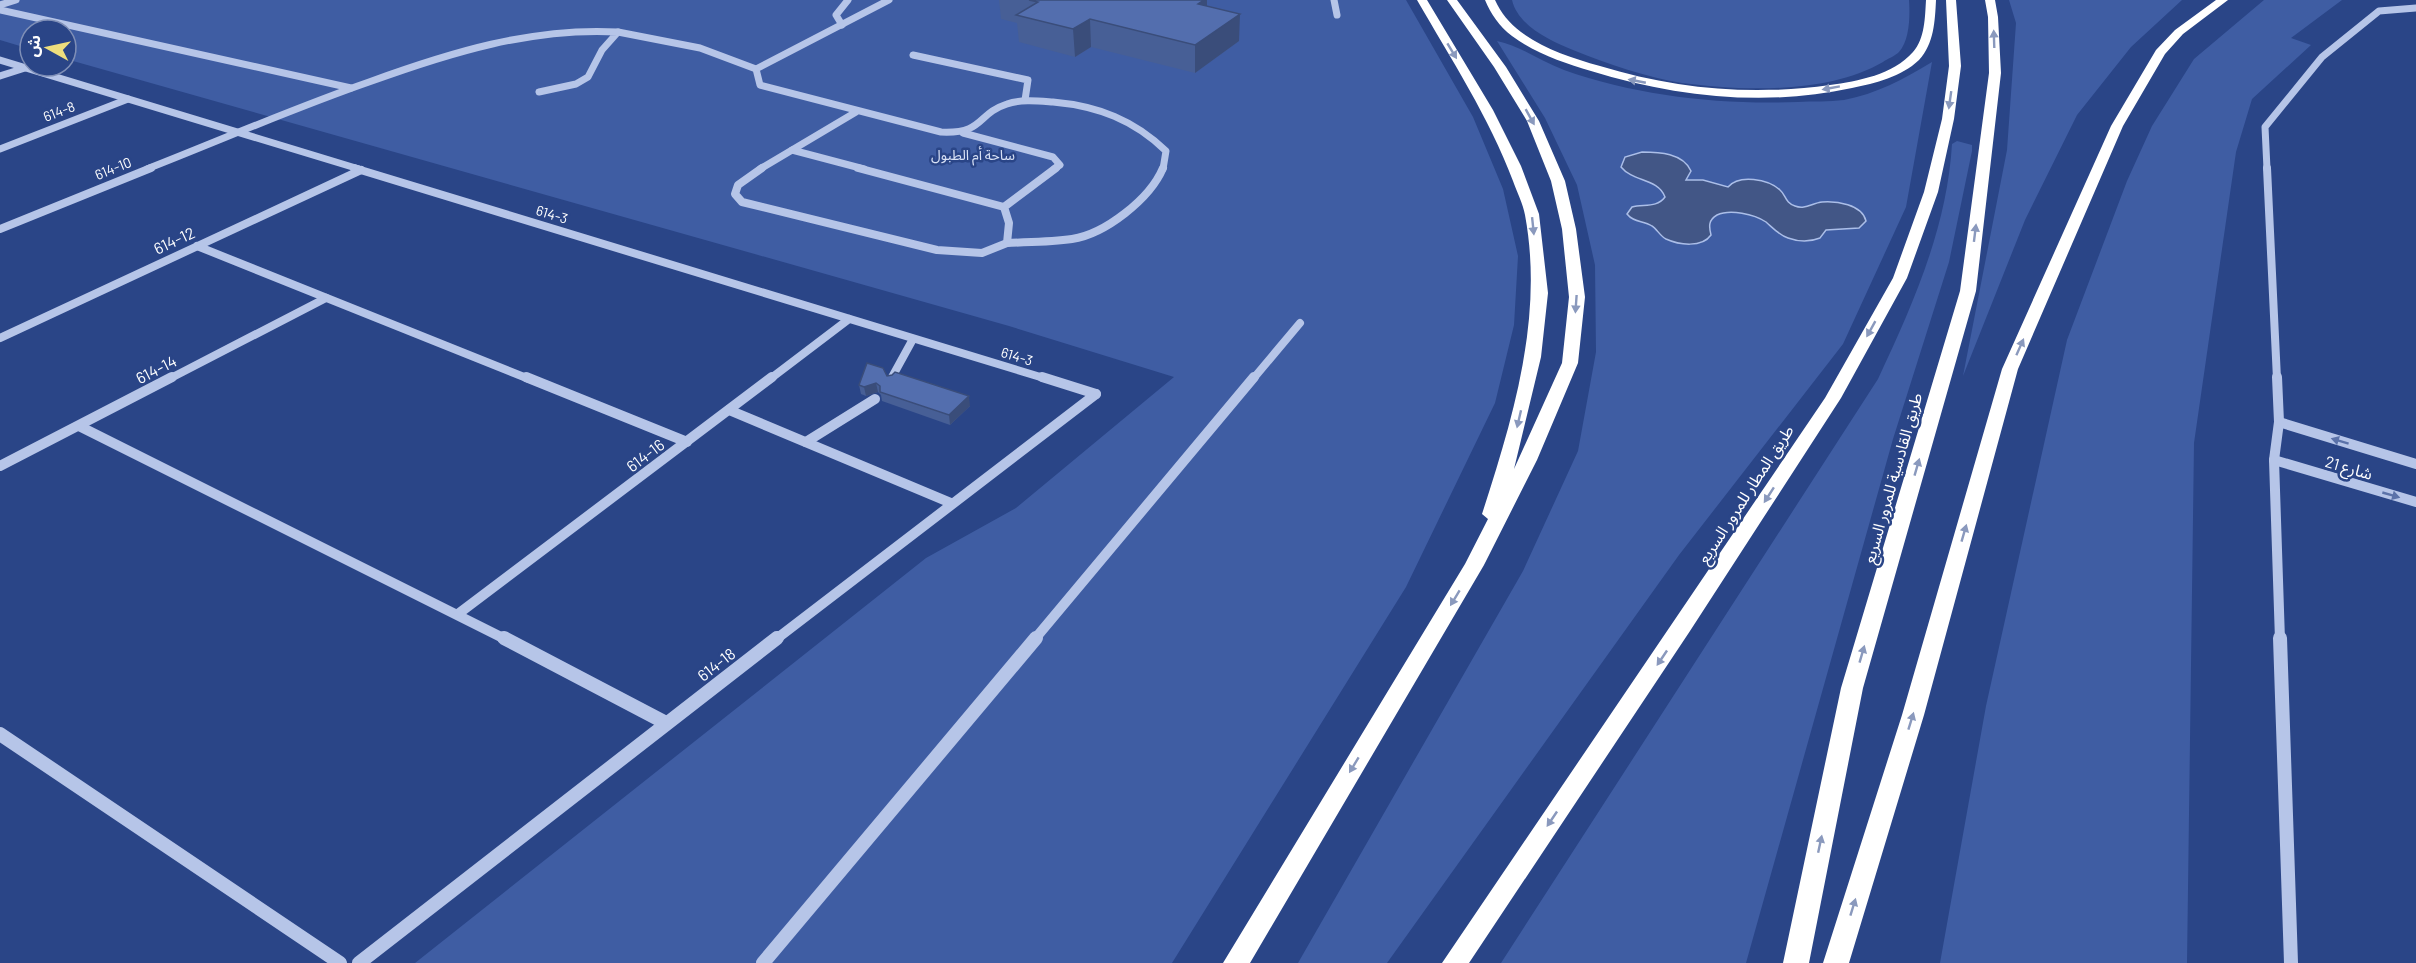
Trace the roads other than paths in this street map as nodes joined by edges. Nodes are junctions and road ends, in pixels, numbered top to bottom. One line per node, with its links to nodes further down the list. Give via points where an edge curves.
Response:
1 (16, 0): 13 (street)
2 (848, 0): 15 (street, via 836,15)
3 (889, 0): 15 (street)
4 (1334, 0): 14 (street)
5 (1422, 0): 56 (highway, one-way to 56, via 1488,110 1514,166 1532,214 1540,293 1533,357 1511,452)
6 (1452, 0): 56 (highway, one-way to 56, via 1533,121 1558,181 1578,297 1570,363 1528,460)
7 (1490, 0): 8 (highway, one-way to 7, via 1927,37 1916,56 1888,75 1808,92 1754,95 1677,89 1624,78 1540,50 1494,12)
8 (1931, 0)
9 (1951, 0): 64 (highway, طريق المطار للمرور السريع, one-way to 64, via 1955,66 1948,119 1930,192 1900,278 1833,398)
10 (1990, 0): 65 (highway, طريق القادسية للمرور السريع, one-way to 10, via 1852,688 1968,291 1995,73)
11 (2223, 0): 66 (highway, one-way to 11, via 1912,715 2010,369 2117,126 2160,52 2179,32)
12 (2411, 5): 47 (street, via 2379,11 2322,57 2265,127)
13 (0, 8): 24 (street)
14 (1337, 15)
15 (842, 25): 20 (street)
16 (618, 32): 20 (street, 614-10, via 700,48); 24 (street, 614-10, via 581,30 499,43); 25 (street, via 602,50 588,77 576,84)
17 (913, 55): 27 (street, via 1028,80)
18 (0, 60): 19 (street, 614-3)
19 (18, 66)
20 (756, 69): 28 (street, via 760,85)
21 (18, 70): 22 (street)
22 (0, 76)
23 (58, 78): 26 (street, 614-3)
24 (351, 88): 29 (street, 614-10)
25 (538, 92)
26 (128, 99): 29 (street, 614-3); 31 (street, 614-8)
27 (1025, 100): 30 (street, via 1005,104); 36 (street, via 1116,115 1166,150 1163,170 1142,200 1100,230 1073,239)
28 (856, 112): 30 (street, via 941,132); 32 (street)
29 (237, 132): 33 (street, 614-3); 35 (street, 614-10)
30 (963, 133): 34 (street, via 1053,157 1060,165)
31 (0, 149)
32 (792, 150): 34 (street); 36 (street, via 738,185 735,194 742,202 937,250 982,253)
33 (361, 170): 37 (street, 614-12); 39 (street, 614-3)
34 (1004, 207): 36 (street, via 1009,223)
35 (0, 229)
36 (1007, 243)
37 (197, 246): 38 (street); 41 (street, 614-12)
38 (326, 298): 48 (street, 614-14); 49 (street)
39 (849, 319): 42 (street, 614-3); 46 (street, 614-16)
40 (1300, 322): 62 (street)
41 (0, 338)
42 (913, 339): 43 (street); 44 (street, 614-3)
43 (891, 379)
44 (1096, 394): 55 (street, 614-18)
45 (875, 399): 50 (street)
46 (729, 410): 49 (street, 614-16); 50 (street)
47 (2279, 423): 51 (street); 52 (street, شارع 21, one-way to 47)
48 (79, 426): 53 (street, 614-14); 57 (street)
49 (687, 442): 57 (street, 614-16)
50 (806, 442): 55 (street)
51 (2274, 460): 54 (street, شارع 21, one-way to 54); 67 (street)
52 (2416, 464)
53 (0, 466)
54 (2416, 502)
55 (951, 503): 58 (street, 614-18)
56 (1474, 565): 63 (highway, one-way to 63)
57 (458, 614): 58 (street)
58 (666, 723): 61 (street, 614-18)
59 (0, 734): 60 (street)
60 (340, 963)
61 (358, 963)
62 (764, 963)
63 (1236, 963)
64 (1455, 963)
65 (1796, 963)
66 (1836, 963)
67 (2291, 963)

